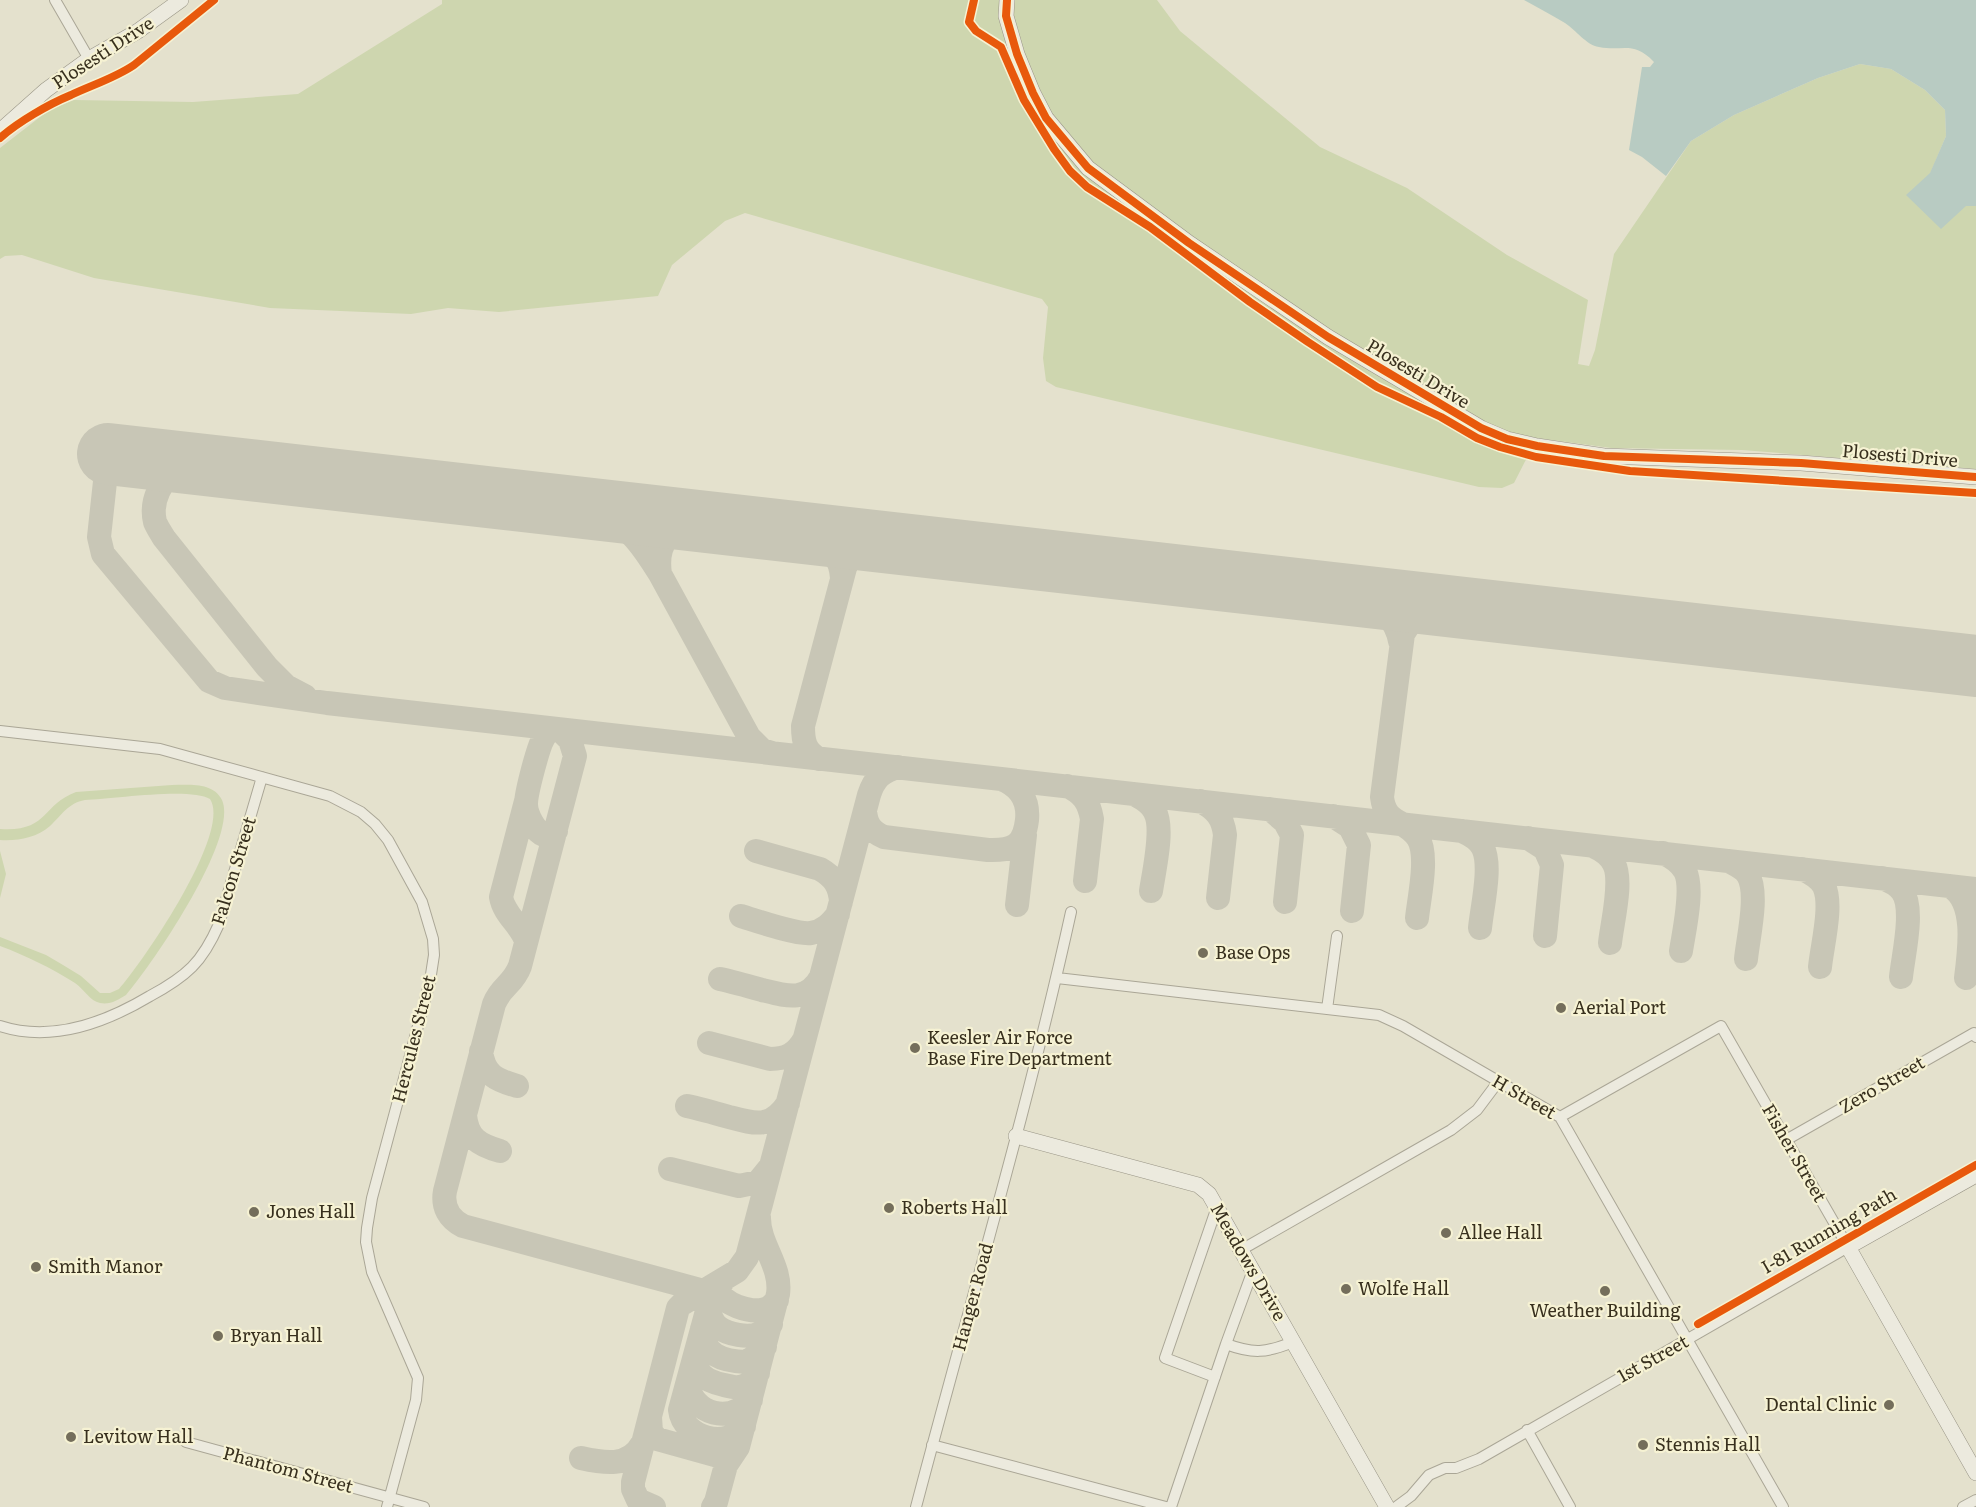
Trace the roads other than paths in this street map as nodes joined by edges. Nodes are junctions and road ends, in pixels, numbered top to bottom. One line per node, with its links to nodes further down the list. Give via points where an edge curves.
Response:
1 (55, 0): 4 (street)
2 (181, 0): 4 (street, Plosesti Drive, via 138,31)
3 (1007, 0): 6 (street, Plosesti Drive, via 1006,16 1033,93 1046,118 1088,168 1189,243 1328,337 1481,428 1537,446 1604,456 1801,463)
4 (88, 59): 5 (street, Plosesti Drive)
5 (0, 131)
6 (1976, 477)
7 (0, 731): 8 (street, Hercules Street, via 160,749)
8 (262, 777): 13 (street, Falcon Street, via 219,924 192,966 117,1015 83,1027 38,1034); 33 (street, Hercules Street, via 330,796 375,824 422,902 433,939 430,981 367,1228 372,1272 418,1378 416,1400)
9 (1071, 912): 11 (street, Hanger Road)
10 (1337, 936): 12 (street)
11 (1057, 978): 12 (street, H Street); 17 (street, Hanger Road)
12 (1327, 1009): 15 (street, H Street, via 1380,1015)
13 (0, 1026)
14 (1976, 1037): 18 (street, Zero Street, via 1974,1033)
15 (1498, 1082): 16 (street, H Street); 22 (street, via 1477,1110 1451,1130)
16 (1560, 1117): 18 (street, Fisher Street, via 1721,1026); 24 (street, H Street)
17 (1016, 1136): 20 (street, Meadows Drive, via 1198,1185); 30 (street, Hanger Road)
18 (1786, 1140): 21 (street, Fisher Street)
19 (1976, 1175): 21 (street, 1st Street)
20 (1216, 1207): 22 (street, Meadows Drive); 27 (street, via 1165,1358)
21 (1848, 1247): 24 (street, 1st Street); 31 (street, Fisher Street)
22 (1241, 1250): 23 (street, Meadows Drive)
23 (1253, 1270): 25 (street, Meadows Drive); 26 (street)
24 (1687, 1340): 28 (street, 1st Street); 41 (street, H Street)
25 (1293, 1342): 26 (street, via 1254,1352); 38 (street, Meadows Drive)
26 (1226, 1344): 27 (street)
27 (1215, 1377): 37 (street)
28 (1527, 1430): 39 (street, 1st Street, via 1470,1464 1429,1475); 40 (street)
29 (186, 1442): 33 (street, Phantom Street)
30 (932, 1445): 35 (street, Hanger Road); 36 (street)
31 (1976, 1473)
32 (1976, 1500): 42 (street)
33 (388, 1502): 34 (street, Phantom Street)
34 (424, 1507)
35 (916, 1507)
36 (1166, 1507)
37 (1171, 1507)
38 (1387, 1507)
39 (1396, 1507)
40 (1570, 1507)
41 (1783, 1507)
42 (1963, 1507)

